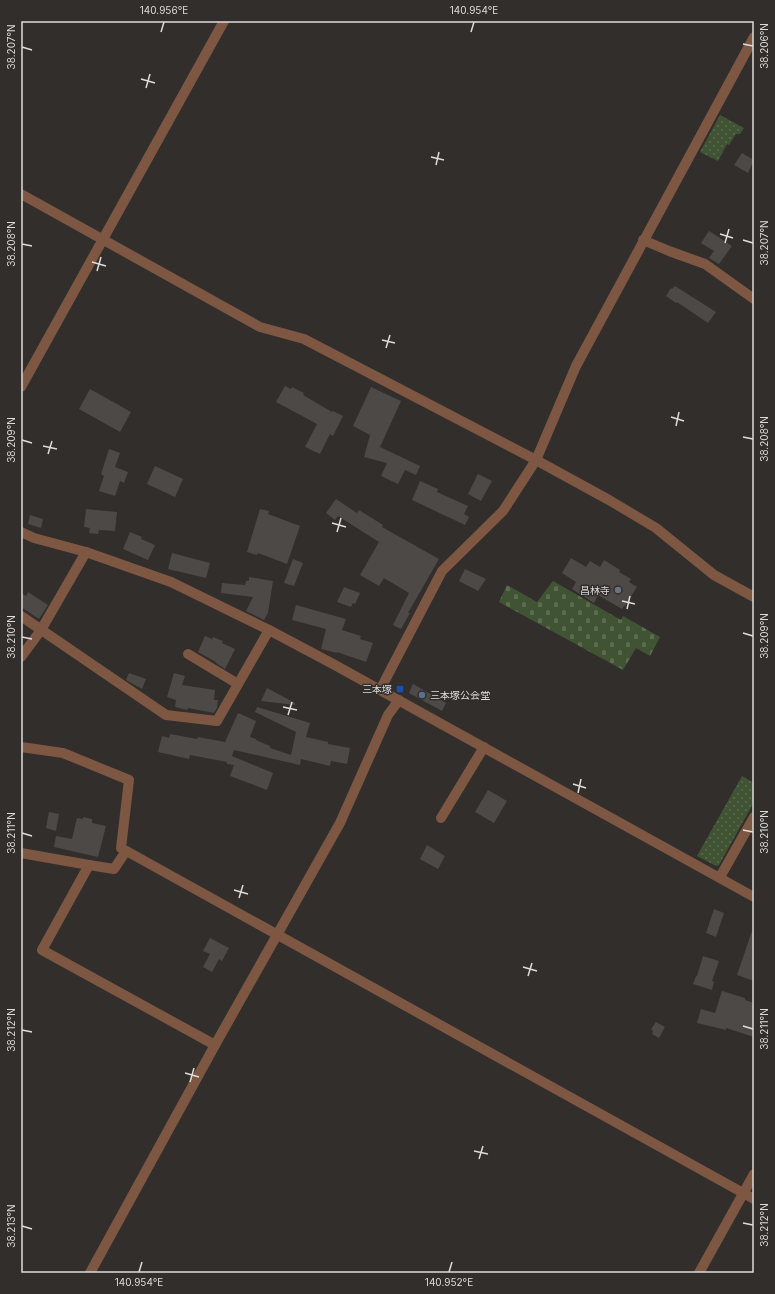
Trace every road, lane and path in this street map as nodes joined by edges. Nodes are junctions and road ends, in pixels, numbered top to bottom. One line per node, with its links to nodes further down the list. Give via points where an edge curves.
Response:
1 (224, 21): 4 (street)
2 (754, 36): 5 (street)
3 (21, 194): 4 (street)
4 (104, 240): 7 (street); 8 (street, via 260,327 304,339)
5 (643, 240): 6 (street, via 705,264); 8 (street, via 576,366)
6 (754, 299)
7 (21, 387)
8 (536, 460): 11 (street, via 656,528 714,575); 18 (street, via 503,512 442,571)
9 (21, 532): 10 (street)
10 (86, 552): 13 (street); 14 (street, via 171,582)
11 (754, 597)
12 (21, 616): 13 (street)
13 (41, 630): 16 (street); 17 (street, via 166,715 216,720)
14 (269, 630): 17 (street); 18 (street)
15 (188, 654): 17 (street)
16 (21, 657)
17 (238, 684)
18 (380, 690): 19 (street)
19 (399, 700): 21 (street); 29 (street, via 388,715 340,823)
20 (21, 747): 24 (street, via 63,753 129,780 121,848)
21 (484, 747): 23 (street); 27 (street)
22 (754, 817): 27 (street)
23 (441, 818)
24 (126, 851): 26 (street, via 114,869); 29 (street)
25 (21, 853): 26 (street)
26 (89, 865): 30 (street, via 42,950)
27 (720, 877): 28 (street)
28 (754, 896)
29 (276, 935): 30 (street); 32 (street)
30 (215, 1045): 34 (street)
31 (754, 1174): 32 (street)
32 (743, 1194): 33 (street); 35 (street)
33 (754, 1200)
34 (90, 1273)
35 (699, 1273)

